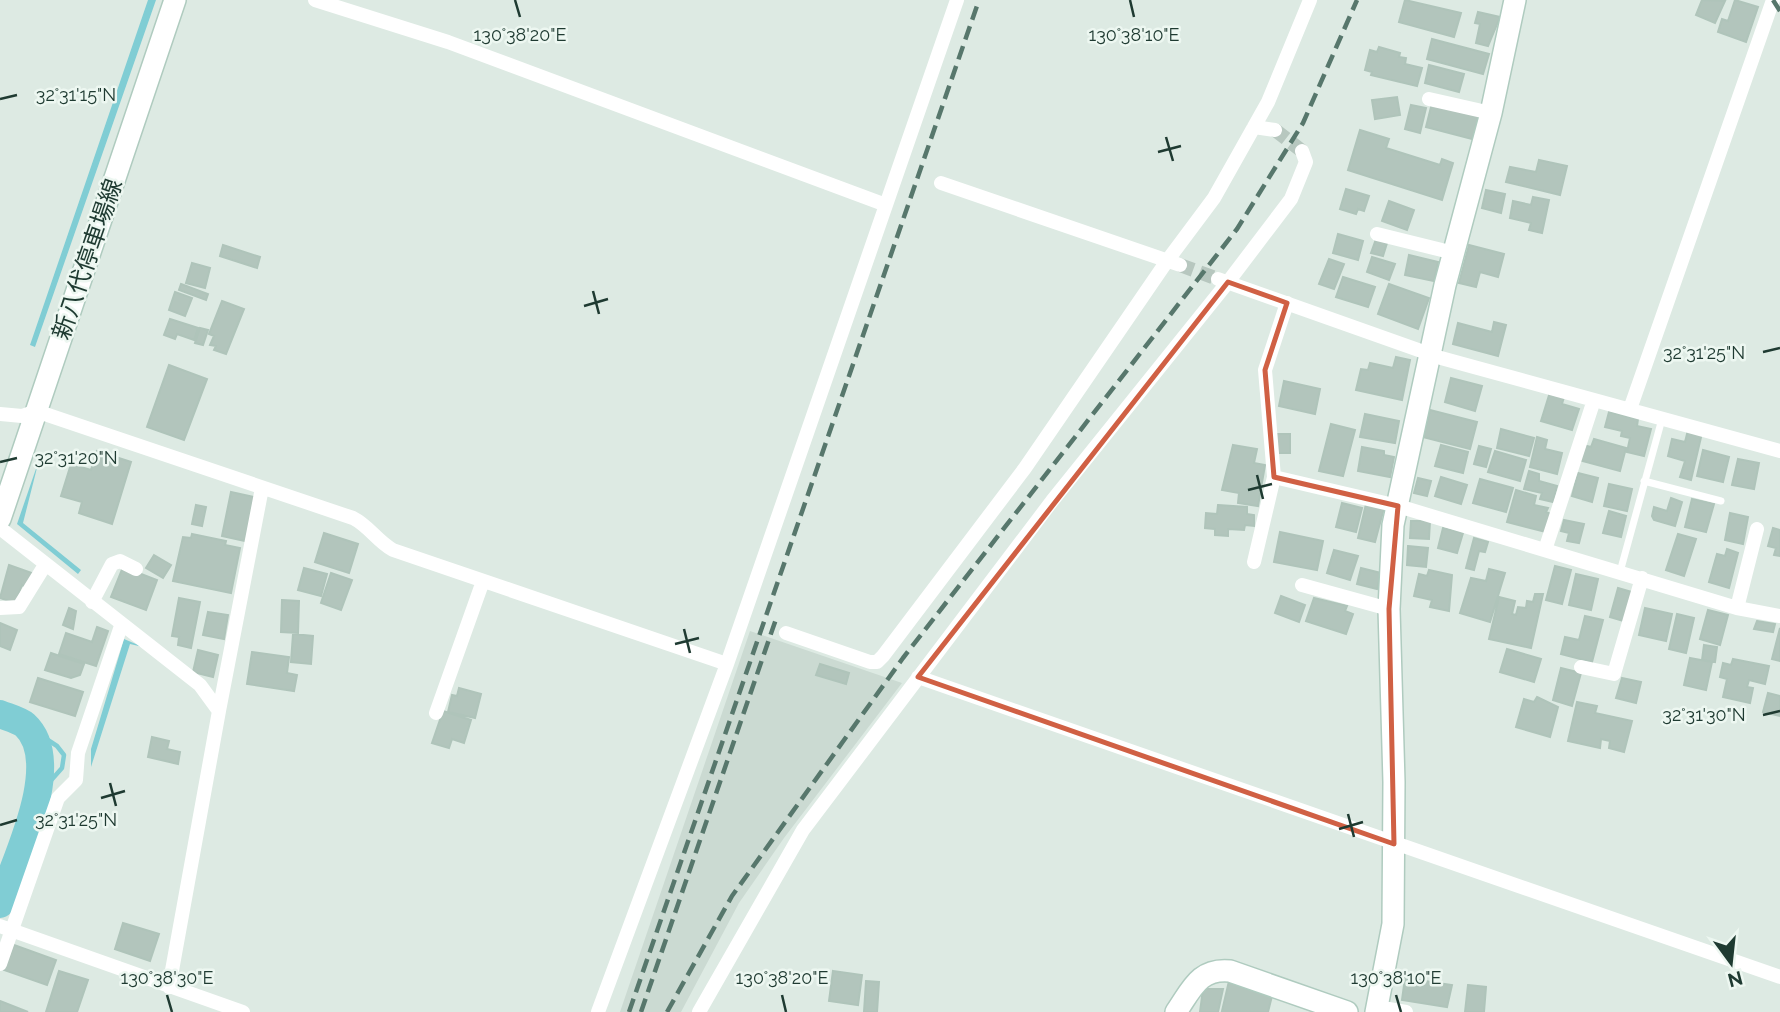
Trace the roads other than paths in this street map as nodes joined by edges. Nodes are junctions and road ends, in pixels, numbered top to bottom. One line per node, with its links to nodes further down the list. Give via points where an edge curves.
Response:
1 (175, 0): 22 (street, 新八代停車場線)
2 (315, 0): 13 (street, via 448,42)
3 (957, 0): 13 (street)
4 (1310, 0): 9 (street)
5 (1515, 0): 8 (street)
6 (1773, 0): 21 (street)
7 (1429, 99): 8 (street)
8 (1491, 113): 15 (street)
9 (1254, 127): 10 (street); 16 (street)
10 (1275, 130)
11 (1302, 151): 17 (street, via 1306,162 1291,199)
12 (942, 183): 16 (street)
13 (886, 205): 49 (street)
14 (1377, 234): 15 (street)
15 (1454, 253): 19 (street)
16 (1173, 263): 48 (street, via 877,662)
17 (1223, 281): 18 (street); 51 (street)
18 (1287, 303): 19 (street); 26 (street, via 1265,370)
19 (1430, 354): 20 (street); 30 (street)
20 (1594, 400): 21 (street); 34 (street)
21 (1630, 410): 24 (street)
22 (36, 411): 23 (street); 28 (street); 31 (street, 新八代停車場線)
23 (0, 414)
24 (1662, 419): 25 (street); 27 (lane)
25 (1780, 451)
26 (1274, 477): 30 (street); 35 (street)
27 (1644, 481): 29 (lane); 38 (lane)
28 (262, 488): 40 (street, via 353,518 393,550); 52 (street)
29 (1721, 500)
30 (1398, 506): 34 (street); 45 (street)
31 (0, 519)
32 (0, 528): 36 (street)
33 (1758, 529): 44 (street)
34 (1545, 550): 38 (street)
35 (1254, 562)
36 (45, 565): 42 (street); 43 (street, via 19,607)
37 (136, 569): 42 (street, via 120,561 112,564)
38 (1620, 572): 39 (street)
39 (1643, 579): 44 (street); 50 (street, via 1614,674)
40 (483, 581): 49 (street); 53 (street)
41 (1302, 585): 45 (street)
42 (92, 602): 47 (street)
43 (0, 608)
44 (1737, 608): 46 (street)
45 (1389, 609): 54 (street)
46 (1780, 616)
47 (121, 626): 52 (street, via 200,685); 55 (street, via 78,753 76,780 58,798)
48 (786, 633)
49 (727, 664): 61 (street)
50 (1581, 667)
51 (918, 677): 54 (street); 62 (street, via 803,830)
52 (219, 711): 58 (street)
53 (436, 713)
54 (1394, 844): 57 (street); 59 (street, via 1393,924)
55 (6, 928): 56 (street); 58 (street)
56 (0, 964)
57 (1780, 977)
58 (169, 987): 60 (street)
59 (1376, 1009): 65 (street)
60 (243, 1012)
61 (598, 1012)
62 (699, 1012)
63 (1176, 1012): 64 (street, via 1201,977 1213,969)
64 (1347, 1012)
65 (1406, 1012)

